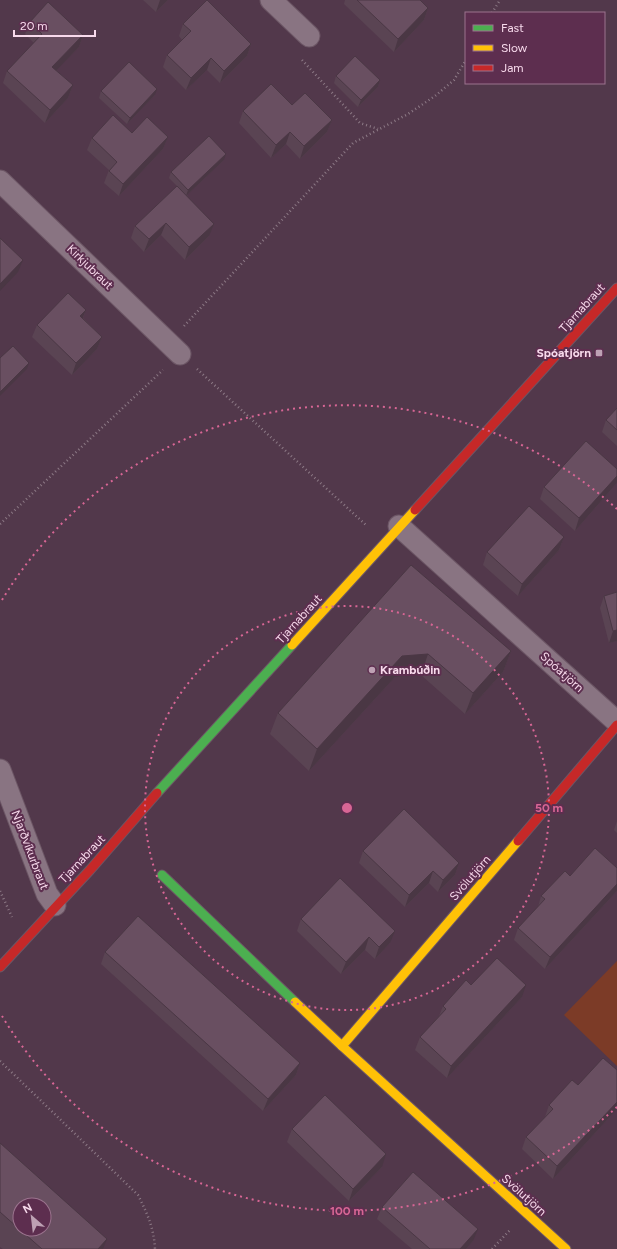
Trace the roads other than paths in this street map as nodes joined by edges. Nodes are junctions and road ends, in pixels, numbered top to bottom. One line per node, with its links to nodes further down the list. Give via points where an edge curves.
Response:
1 (271, 0): 2 (street)
2 (309, 36)
3 (0, 181): 5 (street, Kirkjubraut)
4 (617, 288): 6 (street, Tjarnabraut)
5 (180, 354)
6 (400, 526): 7 (street, Spóatjörn); 11 (street, Tjarnabraut, via 171,777 90,870)
7 (617, 722)
8 (617, 725): 13 (street, Svölutjörn)
9 (0, 770): 11 (street, Njarðvíkurbraut, via 48,894)
10 (162, 875): 13 (street, Svölutjörn)
11 (55, 905): 12 (street, Tjarnabraut)
12 (0, 966)
13 (342, 1046): 14 (street, Svölutjörn)
14 (566, 1249)

